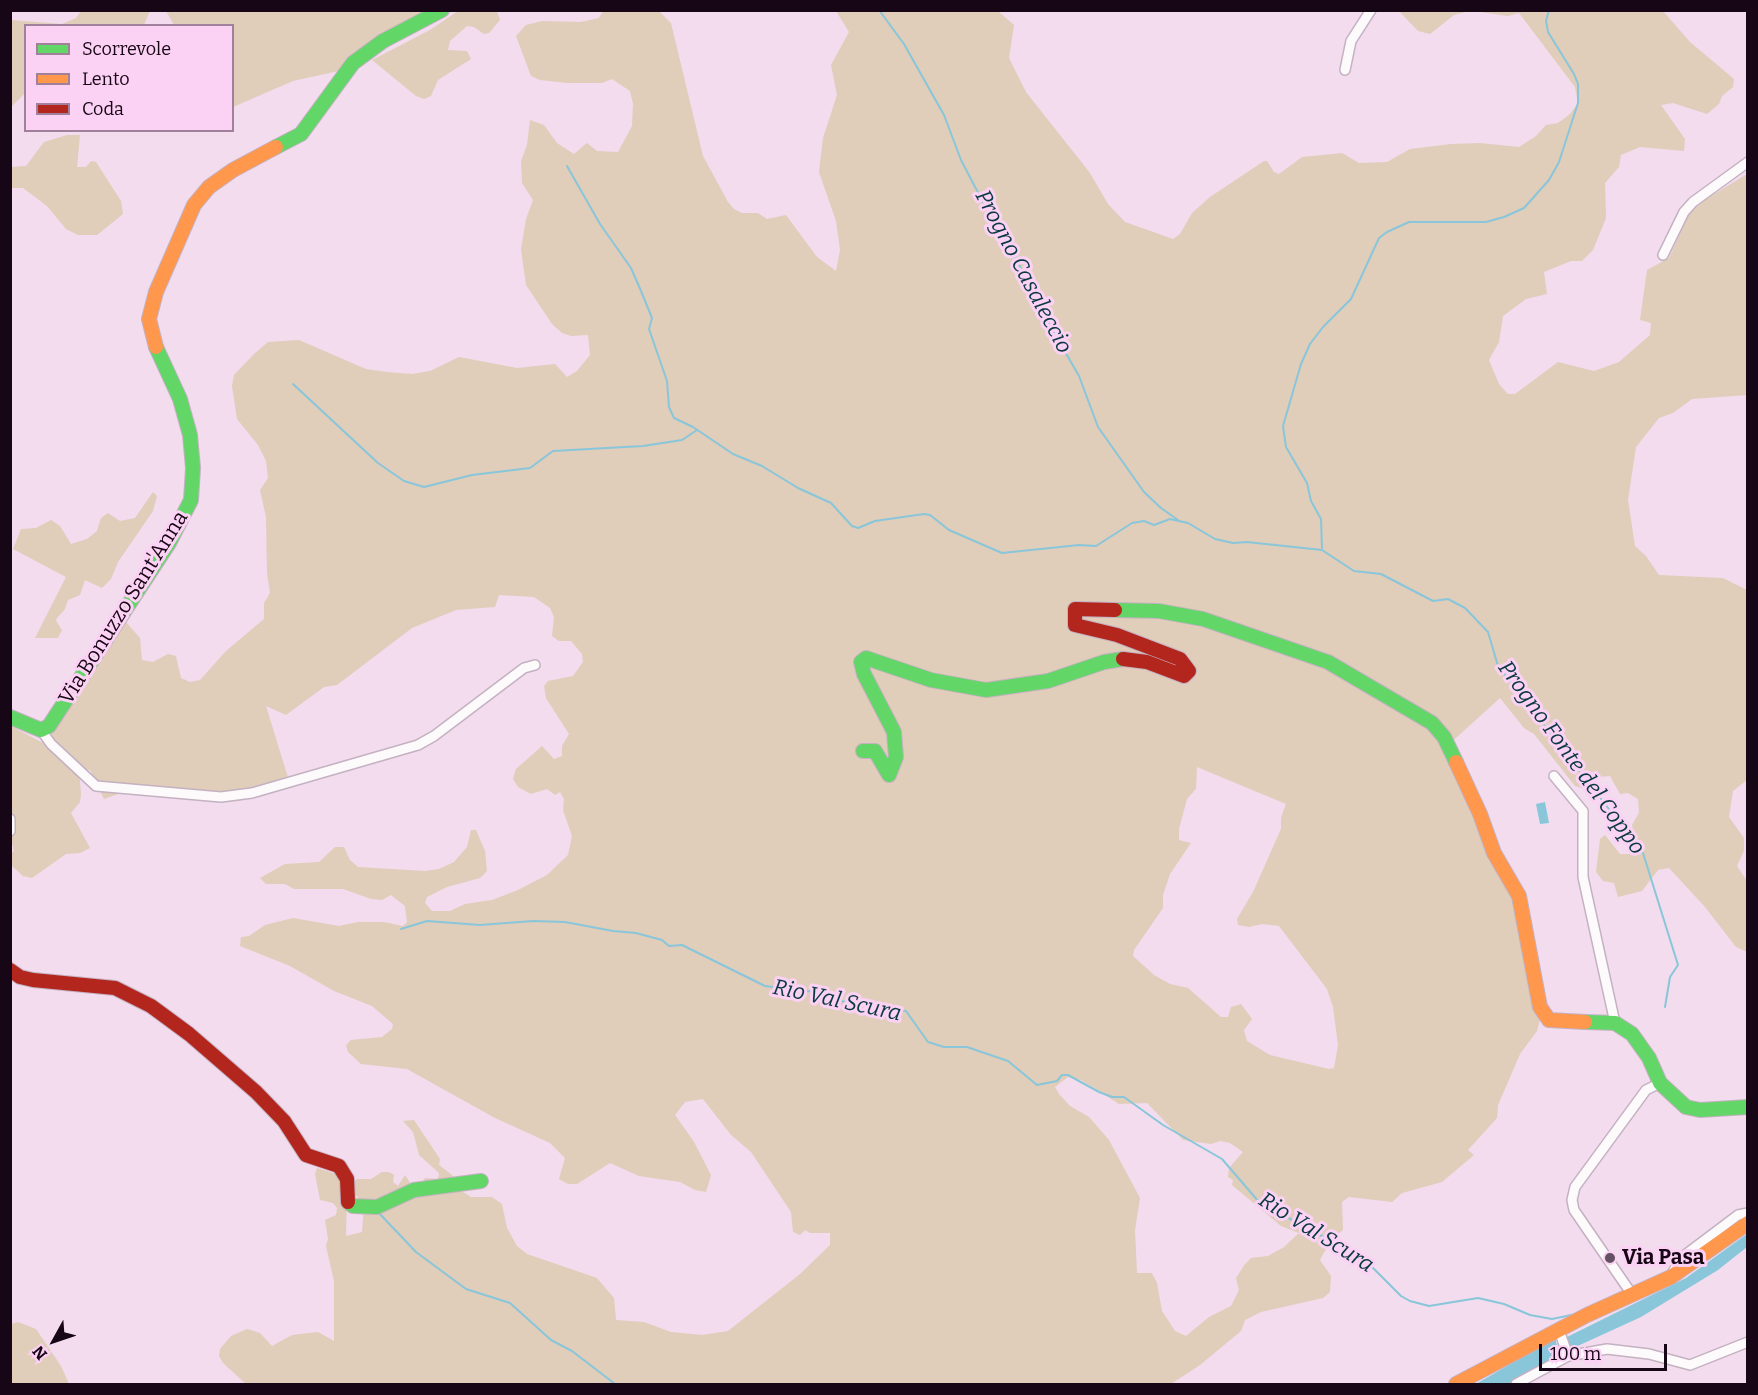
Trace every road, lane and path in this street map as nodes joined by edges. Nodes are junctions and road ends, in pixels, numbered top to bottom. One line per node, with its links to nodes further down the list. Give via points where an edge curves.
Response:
1 (442, 10): 8 (street, Via Bonuzzo Sant'Anna, via 383,41 353,63 301,134 232,170 209,187 194,205 156,292 149,319 190,435 191,501 169,543 49,726)
2 (1371, 10): 3 (street, via 1351,41)
3 (1345, 70)
4 (1748, 162): 5 (street, via 1693,201)
5 (1663, 255)
6 (535, 665): 8 (street, via 418,745 252,793 221,797 96,786)
7 (10, 717): 8 (street)
8 (41, 730)
9 (863, 751): 14 (street, via 875,751 889,775 896,757 894,732 864,674 861,662 866,658 932,680 986,690 1048,681 1128,658 1184,676 1189,672 1180,659 1117,635 1075,625 1075,609 1160,611 1203,619 1272,641 1328,662 1432,723 1444,737 1494,853 1519,896 1540,1007 1549,1020)
10 (1554, 776): 14 (street, via 1583,811 1583,877)
11 (10, 819): 12 (street)
12 (10, 831)
13 (10, 970): 17 (street, via 33,980 115,988 151,1006 256,1092 284,1121 306,1155 339,1166 347,1179 348,1202 353,1206 377,1207 414,1190)
14 (1615, 1023): 15 (street, via 1632,1034)
15 (1660, 1083): 16 (street, via 1686,1107); 21 (street, via 1646,1090 1575,1187 1572,1200 1574,1210)
16 (1748, 1107)
17 (481, 1181)
18 (1748, 1213): 20 (street, via 1738,1215 1681,1258)
19 (1748, 1223): 20 (street)
20 (1671, 1277): 21 (street)
21 (1631, 1293): 22 (street)
22 (1560, 1333): 24 (street); 25 (street)
23 (1748, 1342): 24 (street, via 1690,1365 1607,1348)
24 (1567, 1353): 26 (street)
25 (1456, 1384)
26 (1516, 1384)

